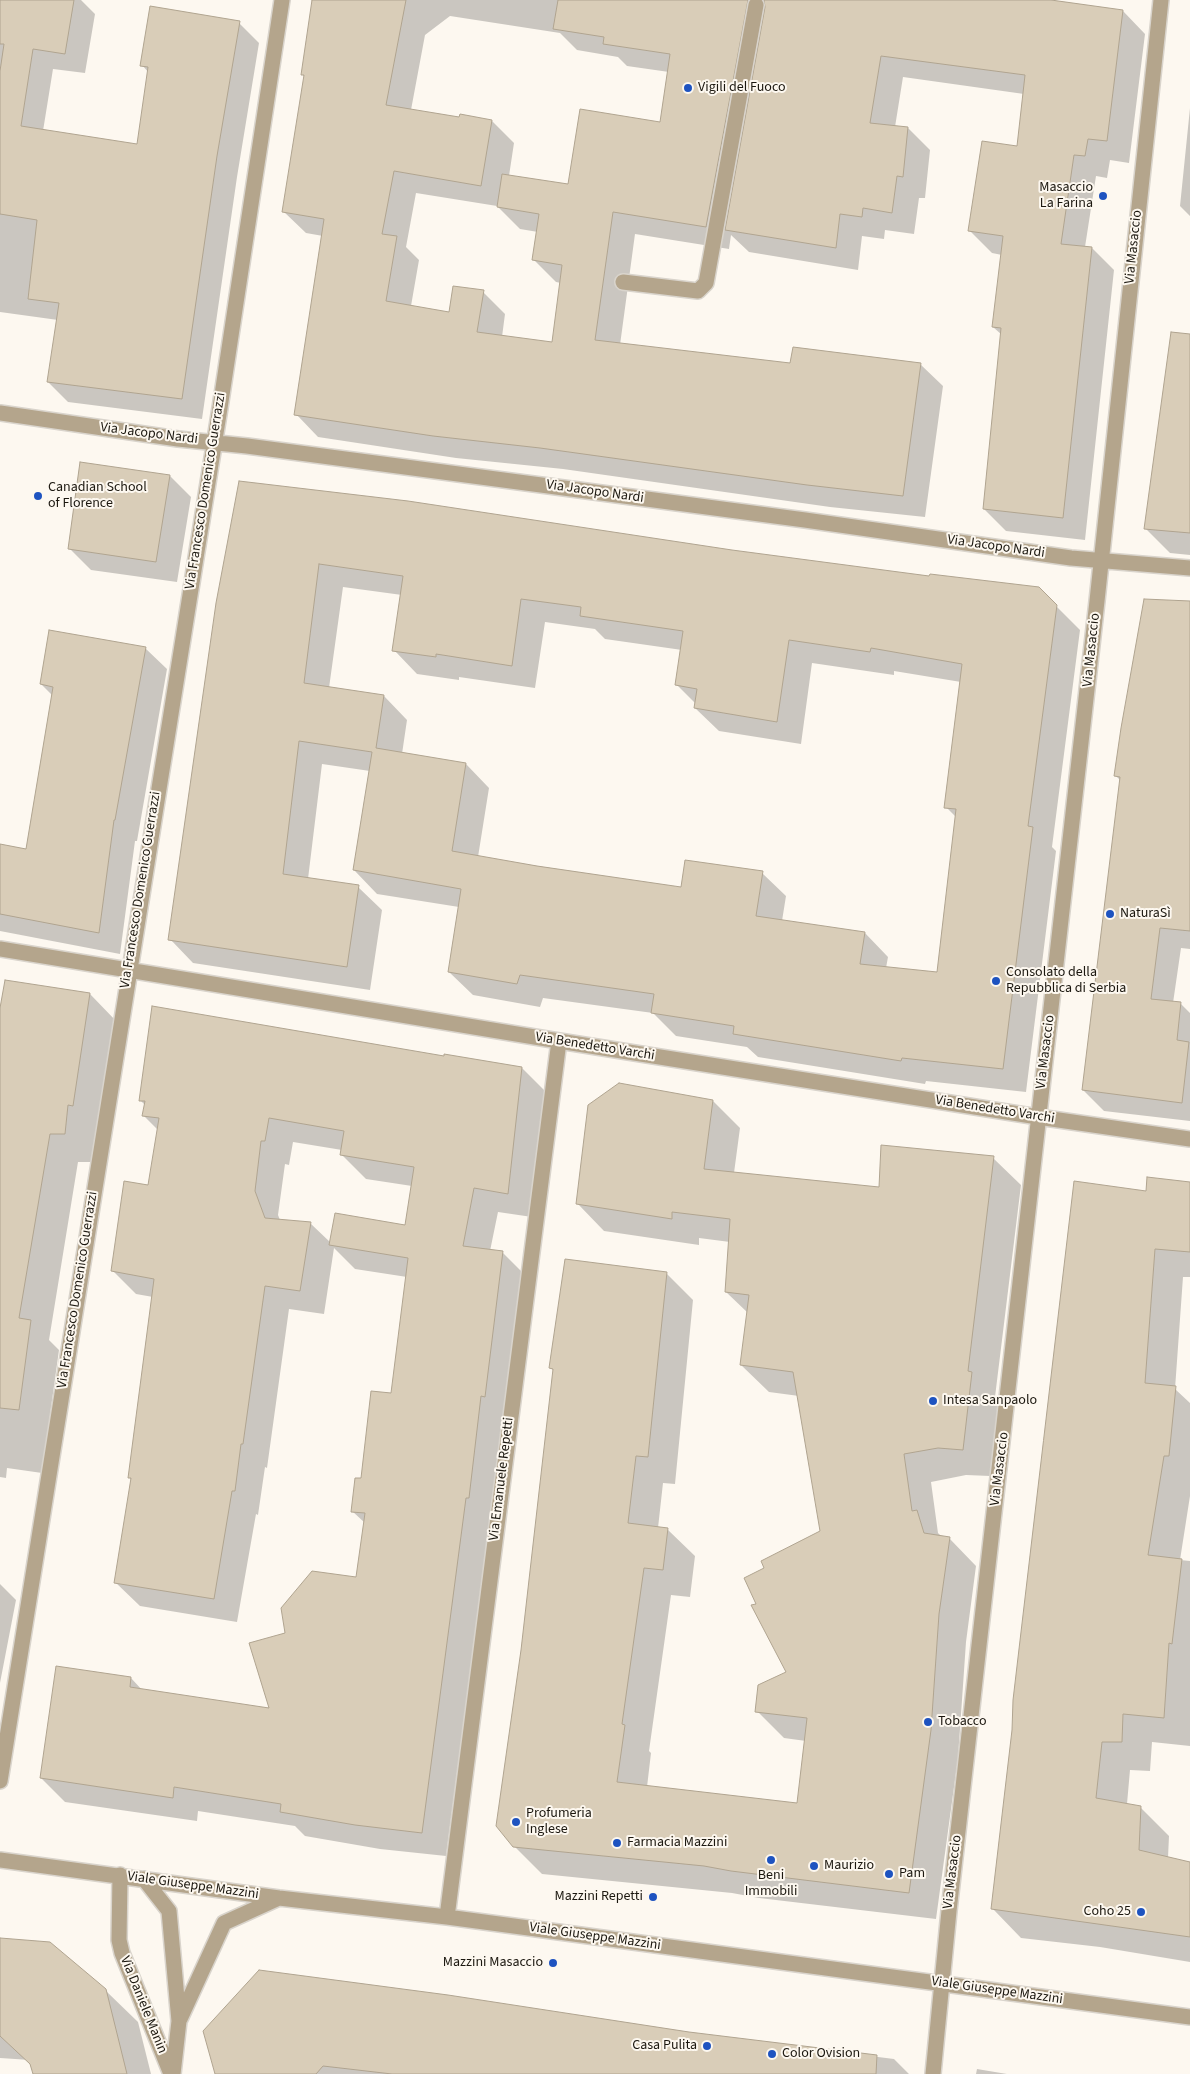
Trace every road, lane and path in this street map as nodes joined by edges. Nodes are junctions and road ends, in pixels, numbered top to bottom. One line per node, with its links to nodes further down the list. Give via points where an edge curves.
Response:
1 (282, 0): 6 (street, Via Francesco Domenico Guerrazzi)
2 (1161, 0): 7 (street, Via Masaccio)
3 (756, 5): 4 (street, via 706,283 698,290)
4 (623, 282)
5 (0, 414): 6 (street, Via Jacopo Nardi)
6 (214, 442): 7 (street, Via Jacopo Nardi); 10 (street, Via Francesco Domenico Guerrazzi)
7 (1101, 560): 8 (street, Via Jacopo Nardi); 12 (street, Via Masaccio)
8 (1190, 568)
9 (0, 949): 10 (street, Via Benedetto Varchi)
10 (129, 970): 11 (street, Via Benedetto Varchi); 14 (street, Via Francesco Domenico Guerrazzi)
11 (560, 1041): 12 (street, Via Benedetto Varchi); 19 (street, Via Emanuele Repetti)
12 (1038, 1117): 13 (street, Via Benedetto Varchi); 20 (street, Via Masaccio)
13 (1190, 1139)
14 (0, 1781)
15 (0, 1860): 16 (street, Viale Giuseppe Mazzini)
16 (120, 1876): 17 (street, Viale Giuseppe Mazzini); 23 (street, Via Daniele Manin, via 118,1940)
17 (144, 1879): 18 (street, Viale Giuseppe Mazzini); 22 (street, Via Daniele Manin, via 169,1911)
18 (280, 1898): 19 (street, Viale Giuseppe Mazzini); 22 (street, Via Daniele Manin, via 224,1923)
19 (447, 1917): 20 (street, Viale Giuseppe Mazzini)
20 (941, 1983): 21 (street, Viale Giuseppe Mazzini); 24 (street, Via Masaccio)
21 (1190, 2017)
22 (179, 2021): 23 (street, Via Daniele Manin)
23 (172, 2074)
24 (932, 2074)

